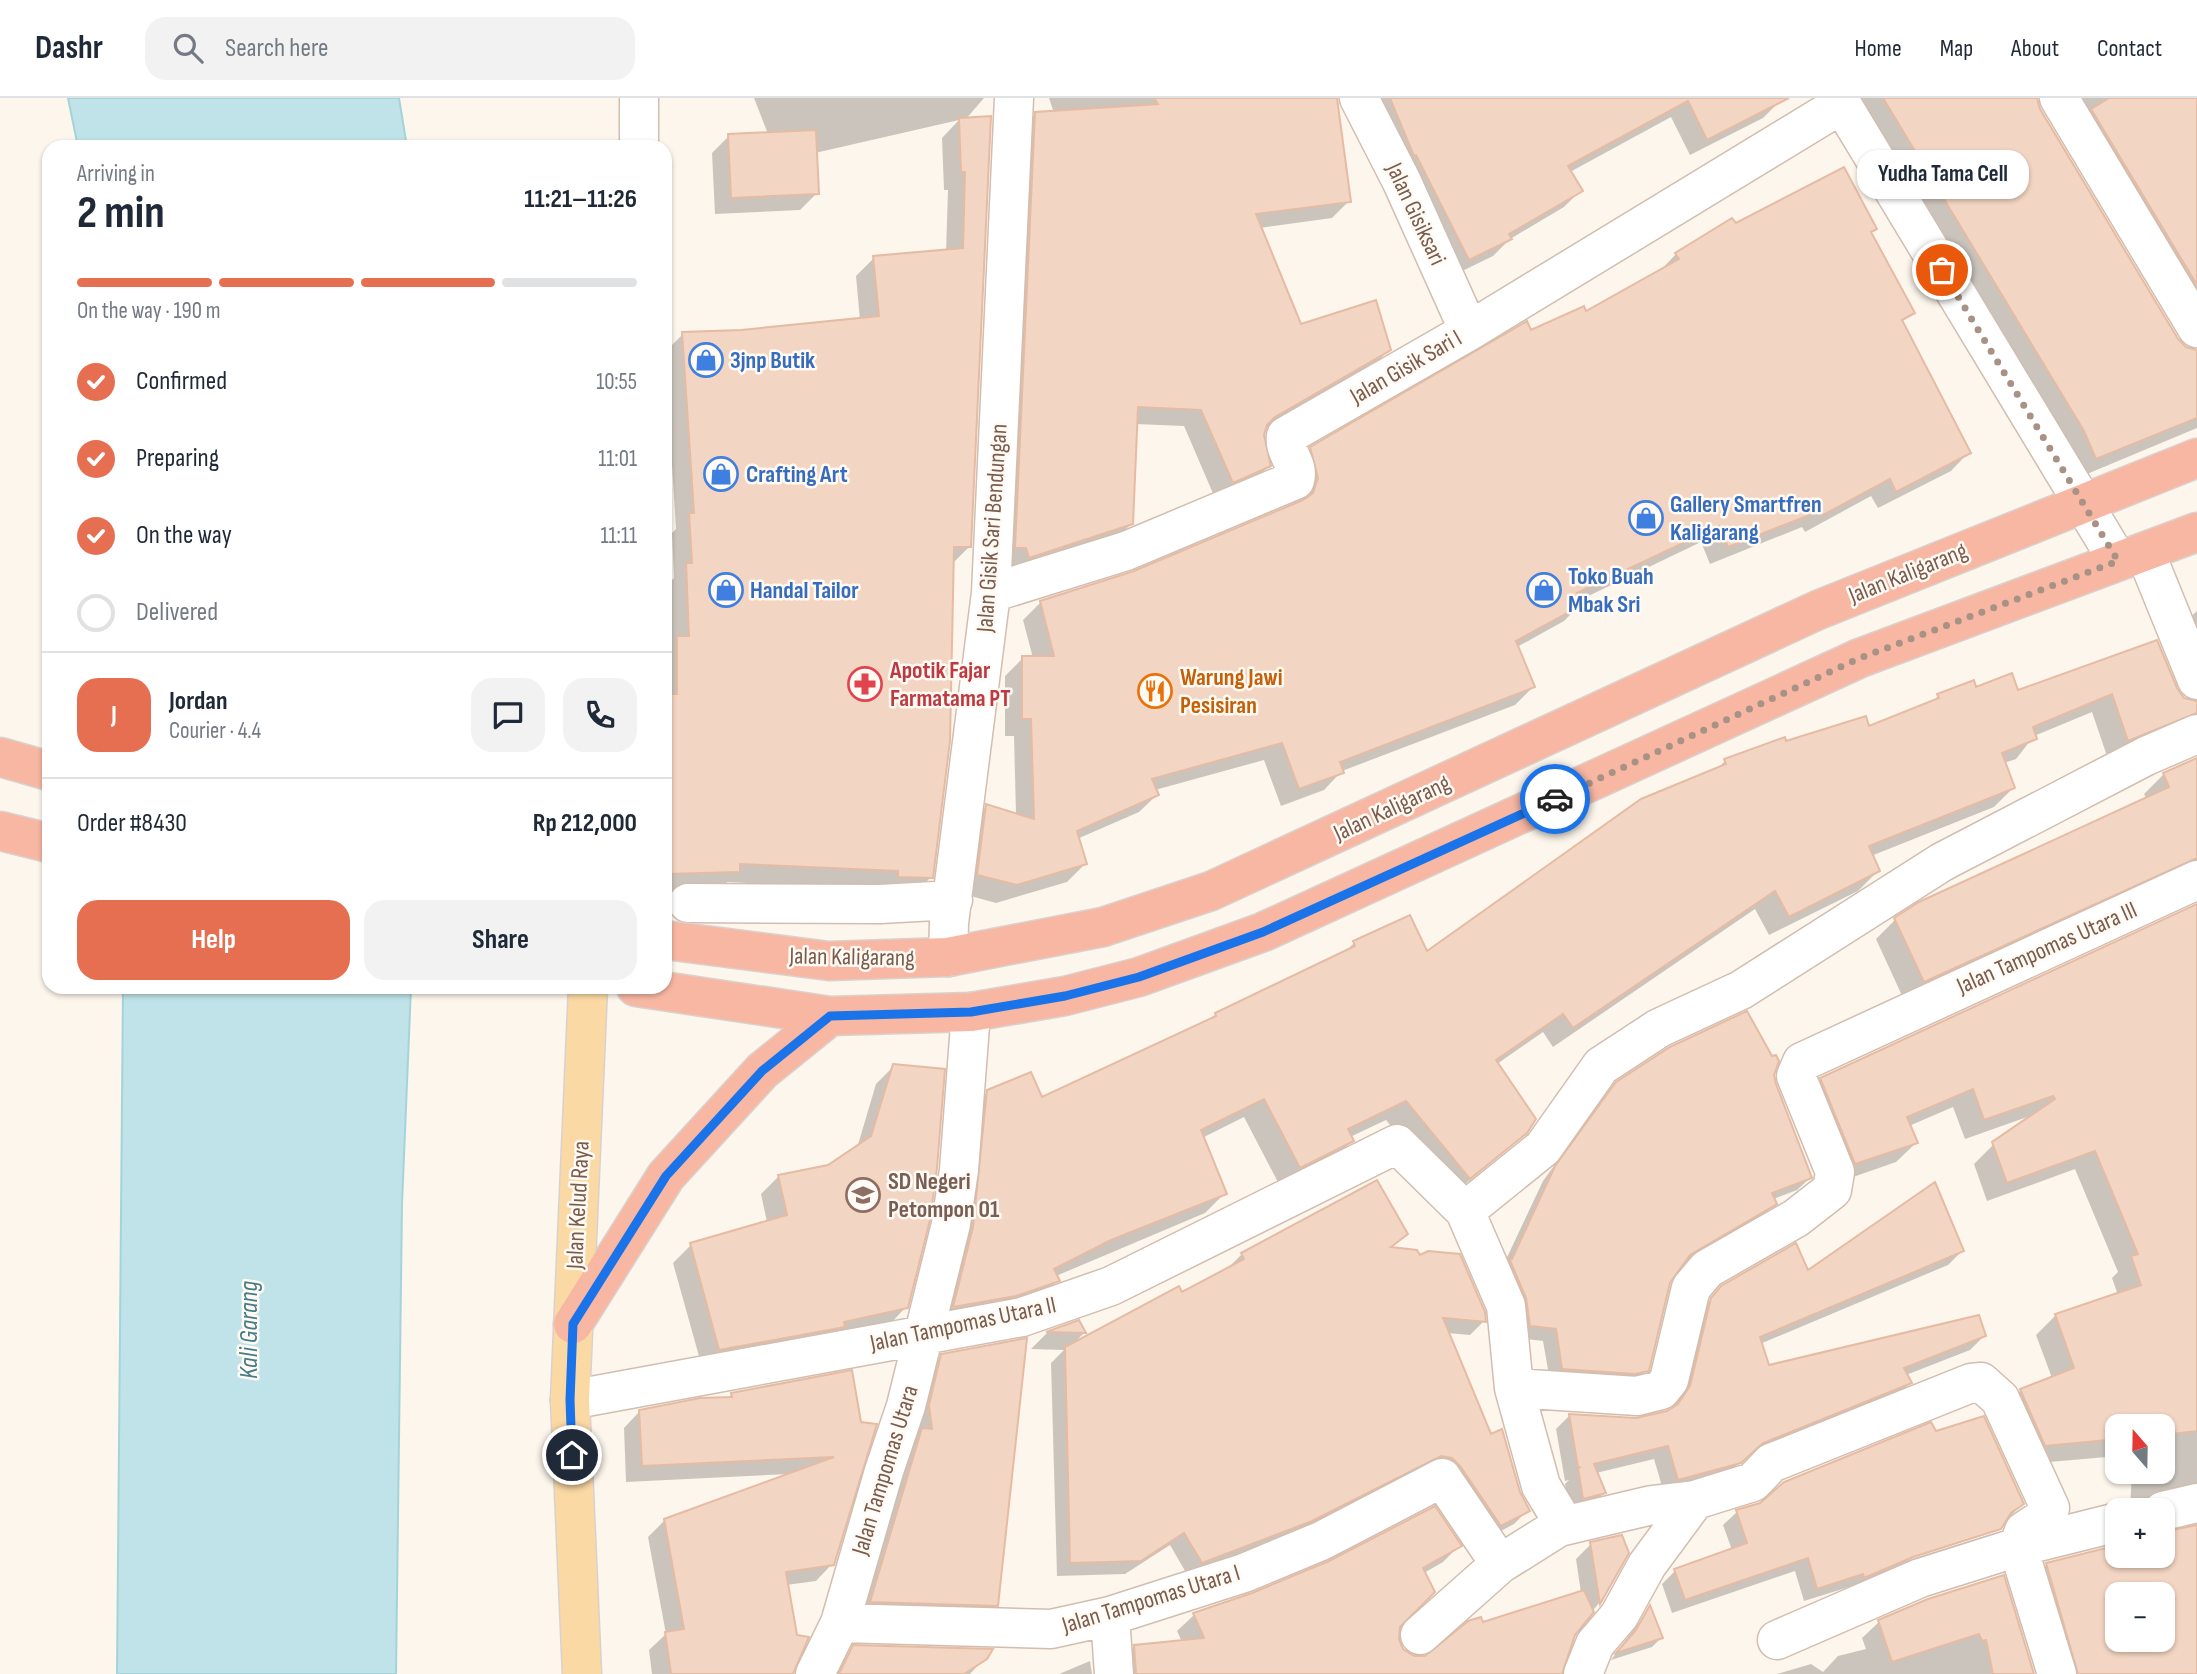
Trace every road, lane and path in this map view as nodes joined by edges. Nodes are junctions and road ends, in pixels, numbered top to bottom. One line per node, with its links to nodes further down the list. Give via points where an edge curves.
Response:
1 (639, 98): 6 (street)
2 (1014, 98): 13 (street, Jalan Gisik Sari Bendungan)
3 (1359, 98): 8 (street, Jalan Gisiksari)
4 (1840, 101): 8 (street, Jalan Gisik Sari I); 10 (street)
5 (2070, 102): 7 (street)
6 (639, 140)
7 (2197, 328)
8 (1469, 331): 13 (street, Jalan Gisik Sari I, via 1286,436 1298,471 1295,480 1126,551)
9 (2197, 458): 10 (highway, Jalan Kaligarang)
10 (2083, 503): 12 (street); 18 (highway, Jalan Kaligarang, via 1818,610)
11 (2197, 533): 12 (highway)
12 (2131, 557): 14 (street); 21 (highway, via 1860,658)
13 (991, 593): 23 (street, Jalan Gisik Sari Bendungan)
14 (2197, 680)
15 (2197, 734): 31 (street, via 1942,862 1741,990 1659,1028 1601,1066 1543,1148)
16 (0, 757): 17 (highway)
17 (42, 769)
18 (1347, 829): 21 (highway); 26 (highway, Jalan Kaligarang, via 1211,891 1103,927)
19 (0, 831): 20 (highway)
20 (42, 841)
21 (1380, 879): 29 (highway, via 1263,932 1139,977 1065,996)
22 (2197, 880): 34 (street, Jalan Tampomas Utara III, via 1806,1059 1796,1076 1835,1172 1832,1190 1698,1279 1691,1288 1669,1380 1661,1390 1637,1396)
23 (953, 900): 24 (street); 26 (street, Jalan Gisik Sari Bendungan)
24 (688, 903)
25 (672, 941): 26 (highway, Jalan Kaligarang, via 829,961)
26 (948, 957)
27 (672, 992): 30 (highway)
28 (588, 994): 32 (main road, Jalan Kelud Raya)
29 (971, 1012): 30 (highway); 33 (street, Jalan Tampomas Utara, via 953,1210)
30 (830, 1016): 32 (highway, via 762,1071 666,1176)
31 (1465, 1211): 33 (street, Jalan Tampomas Utara II, via 1397,1144 1111,1286 1023,1317); 34 (street, via 1506,1306)
32 (573, 1324): 35 (main road, Jalan Kelud Raya)
33 (924, 1333): 35 (street, Jalan Tampomas Utara II); 44 (street, Jalan Tampomas Utara)
34 (1514, 1388): 40 (street, via 1541,1486 1558,1514)
35 (570, 1400): 47 (main road, Jalan Kelud Raya)
36 (1695, 1500): 40 (street, via 1652,1504); 41 (street, via 1753,1482 1771,1463 1981,1382 2000,1399 2050,1508 2048,1515 2021,1534); 50 (street, via 1647,1566 1619,1616 1595,1644)
37 (2197, 1503): 38 (street)
38 (2175, 1508)
39 (2105, 1525): 41 (street)
40 (1559, 1527): 42 (street)
41 (2018, 1547): 46 (street, via 1920,1578); 51 (street)
42 (1500, 1564): 43 (street, Jalan Tampomas Utara I, via 1441,1478 1321,1541 1244,1573); 45 (street)
43 (1110, 1616): 44 (street, Jalan Tampomas Utara I, via 1051,1629); 49 (street)
44 (840, 1623): 48 (street, Jalan Tampomas Utara)
45 (1420, 1635)
46 (1777, 1640)
47 (582, 1674)
48 (815, 1674)
49 (1114, 1674)
50 (1583, 1674)
51 (2057, 1674)

